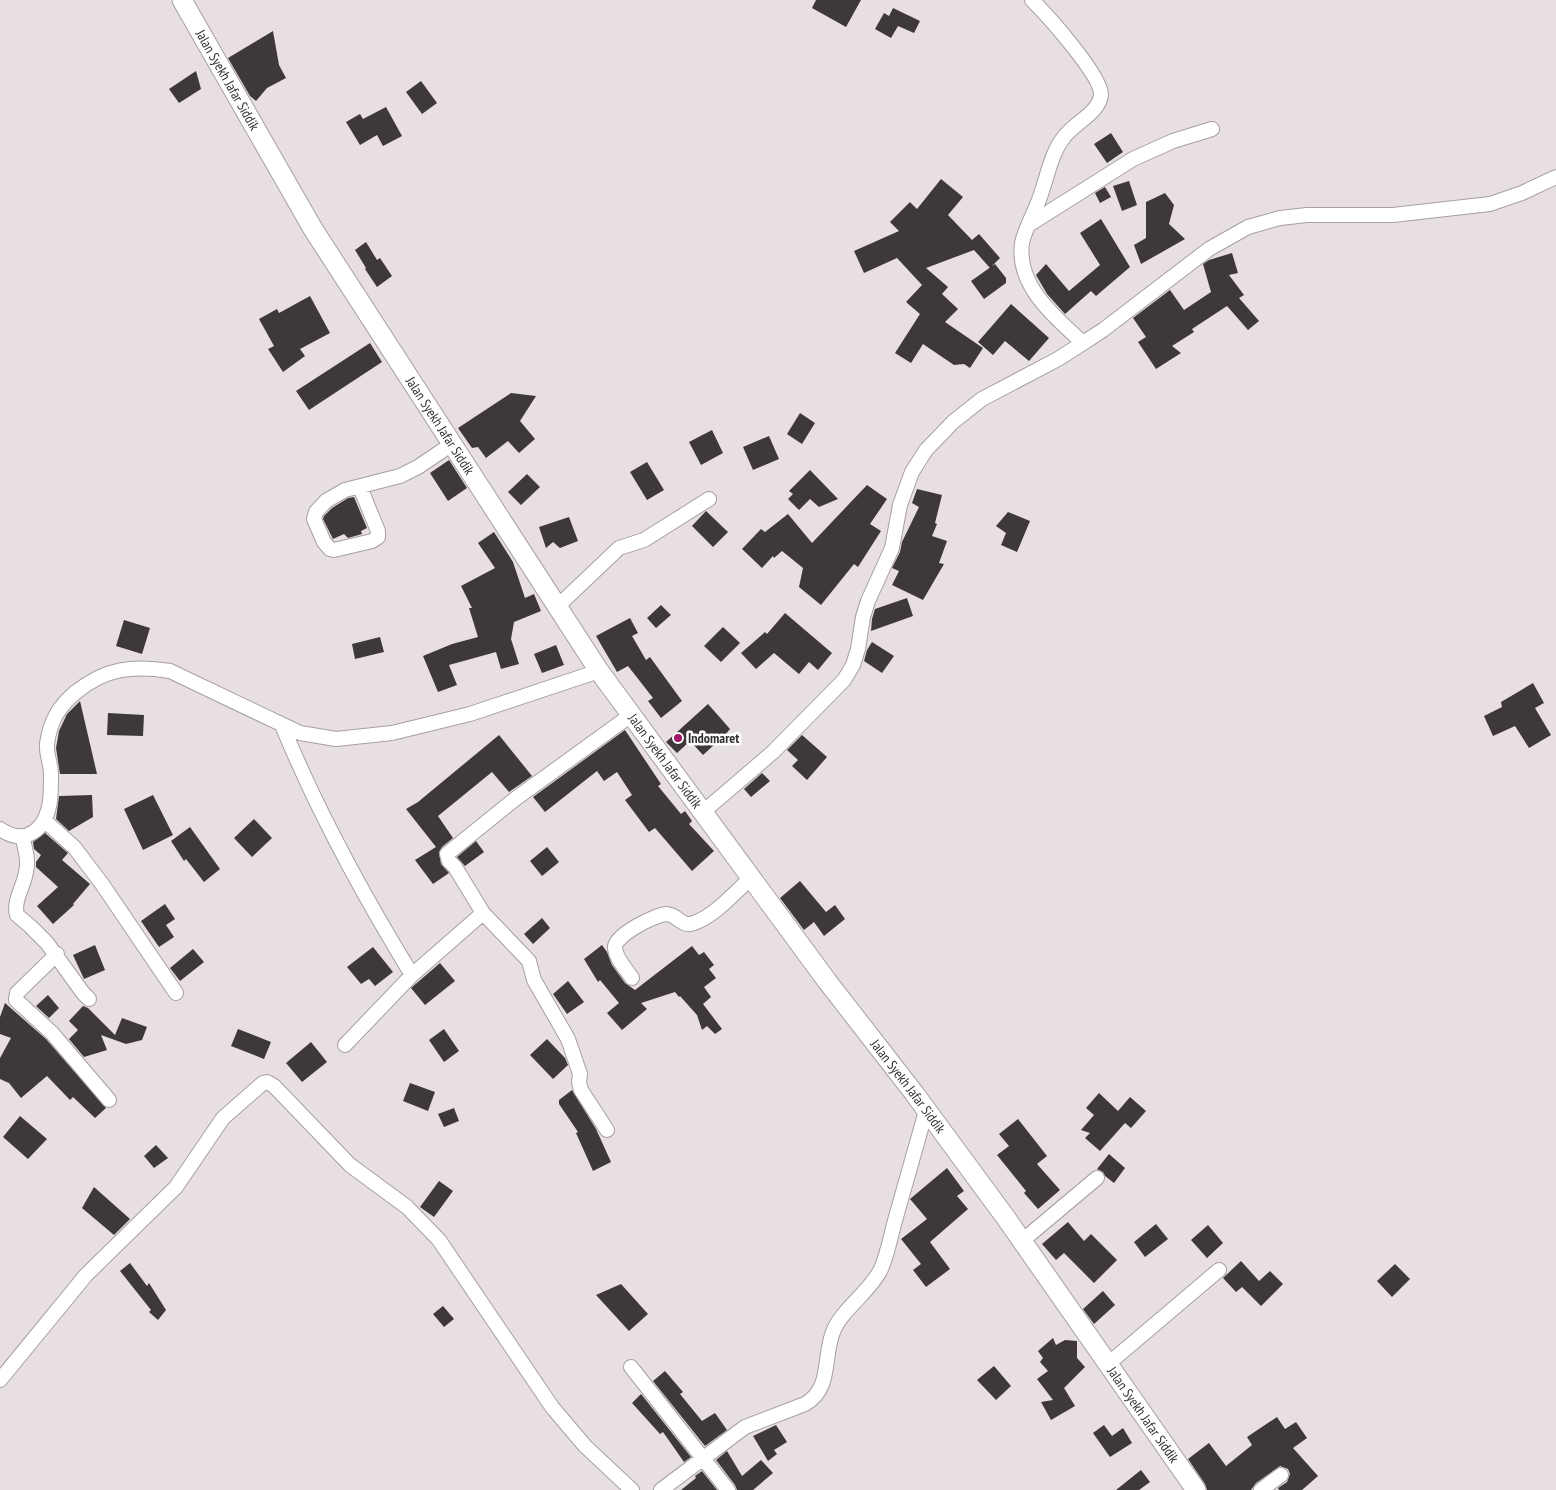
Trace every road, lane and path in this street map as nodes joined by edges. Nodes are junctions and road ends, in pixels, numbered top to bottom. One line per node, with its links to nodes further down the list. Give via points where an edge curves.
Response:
1 (182, 0): 7 (main road, Jalan Syekh Jafar Siddik, via 313,229)
2 (1032, 0): 5 (street, via 1090,68 1101,94 1099,102 1063,138)
3 (1212, 129): 5 (street, via 1173,141 1133,159)
4 (1556, 177): 6 (street, via 1490,204 1393,216 1307,215 1248,227 1209,249)
5 (1030, 224): 6 (street, via 1021,258 1031,287 1051,313)
6 (1083, 343): 14 (street, via 982,400 953,422 926,450 912,472 900,505 892,548 868,602 858,649 844,680 774,752)
7 (452, 444): 8 (street, via 400,476); 10 (main road, Jalan Syekh Jafar Siddik)
8 (360, 487): 8 (street, via 378,537 330,549 318,531 314,519 316,512 332,496)
9 (708, 499): 10 (street, via 644,540 619,548)
10 (558, 606): 11 (main road, Jalan Syekh Jafar Siddik)
11 (599, 671): 12 (main road, Jalan Syekh Jafar Siddik); 13 (street, via 470,714 392,733 336,739 300,733)
12 (631, 715): 14 (main road, Jalan Syekh Jafar Siddik); 19 (street, via 515,799 447,854)
13 (282, 725): 15 (street, via 170,671 131,668 104,674 58,709 47,745 51,774); 21 (street, via 304,780 346,861)
14 (703, 812): 18 (main road, Jalan Syekh Jafar Siddik)
15 (45, 821): 17 (street, via 28,836); 23 (street, via 84,860)
16 (0, 828): 17 (street)
17 (22, 836): 20 (street, via 27,864 16,912)
18 (751, 878): 22 (street, via 711,913 694,923 683,924 666,914 618,938 615,943 617,955); 27 (main road, Jalan Syekh Jafar Siddik)
19 (483, 913): 21 (street); 28 (street, via 528,960 534,980 568,1039 580,1074 581,1090)
20 (57, 954): 24 (street); 26 (street, via 17,993 16,1000 52,1034)
21 (412, 975): 25 (street)
22 (632, 978)
23 (176, 993)
24 (89, 999)
25 (345, 1045)
26 (109, 1100)
27 (926, 1111): 30 (main road, Jalan Syekh Jafar Siddik); 35 (street, via 882,1268 836,1326 821,1390 805,1404 746,1427)
28 (607, 1130)
29 (1097, 1178): 30 (street)
30 (1022, 1241): 32 (main road, Jalan Syekh Jafar Siddik)
31 (1220, 1270): 32 (street)
32 (1108, 1364): 40 (main road, Jalan Syekh Jafar Siddik)
33 (631, 1367): 35 (street)
34 (0, 1380): 37 (street, via 86,1275 176,1188 223,1118 268,1082 350,1165 428,1227 552,1407 585,1446)
35 (703, 1458): 38 (street); 39 (street)
36 (1281, 1475): 41 (street)
37 (632, 1490)
38 (660, 1490)
39 (728, 1490)
40 (1196, 1490)
41 (1261, 1490)

